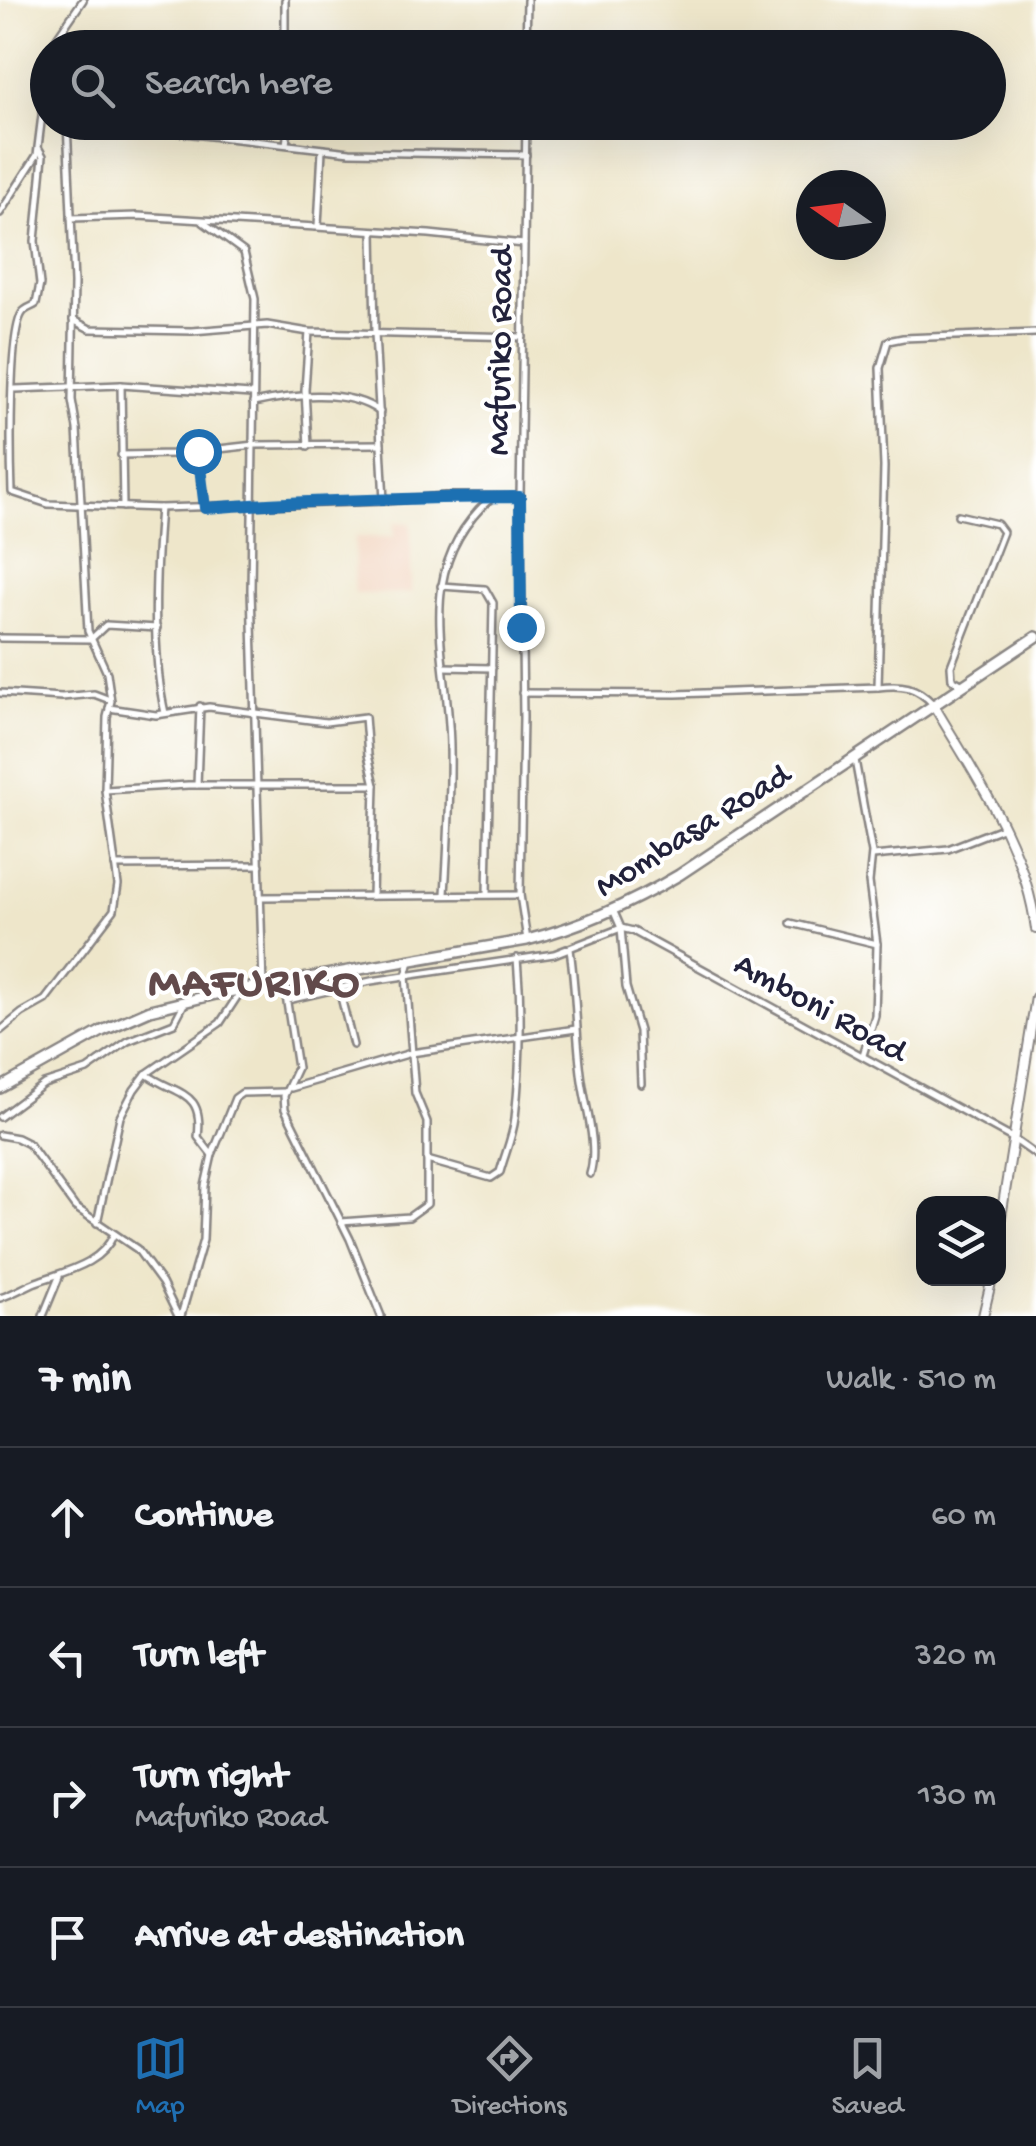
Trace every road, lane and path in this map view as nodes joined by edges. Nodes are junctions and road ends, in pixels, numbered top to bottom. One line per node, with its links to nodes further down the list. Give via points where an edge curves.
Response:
1 (83, 0): 4 (street)
2 (286, 0): 5 (street)
3 (527, 0): 6 (street)
4 (63, 30)
5 (285, 30)
6 (526, 30)
7 (40, 140): 13 (street)
8 (69, 140): 17 (street)
9 (250, 140): 12 (street)
10 (287, 140): 12 (street)
11 (526, 140): 15 (street, Mafuriko Road)
12 (286, 144): 14 (street)
13 (38, 149): 16 (street); 30 (street, via 40,284 36,304 22,314 16,332)
14 (322, 150): 15 (street); 19 (street)
15 (526, 155): 21 (street, Mafuriko Road)
16 (0, 214)
17 (71, 218): 18 (street); 22 (street)
18 (203, 222): 19 (street); 23 (street, via 244,252 255,298)
19 (318, 226): 20 (street)
20 (373, 232): 21 (street); 25 (street)
21 (524, 244): 27 (street, Mafuriko Road)
22 (72, 320): 23 (street, via 90,329); 28 (street)
23 (252, 328): 24 (street); 31 (street)
24 (309, 332): 25 (street); 32 (street)
25 (374, 333): 27 (street); 35 (street)
26 (1036, 333): 59 (street, via 903,338 888,341 881,356)
27 (523, 338): 42 (street, Mafuriko Road)
28 (72, 386): 29 (street); 30 (street); 46 (street)
29 (121, 386): 31 (street); 41 (street)
30 (13, 389): 36 (street)
31 (252, 394): 33 (street)
32 (307, 398): 33 (street); 35 (street, via 357,399); 39 (street)
33 (253, 403): 38 (street)
34 (0, 407): 36 (street)
35 (380, 412): 37 (street)
36 (10, 414): 46 (street, via 12,492)
37 (380, 444): 39 (street); 44 (street)
38 (254, 445): 39 (street); 40 (street); 45 (street)
39 (308, 446)
40 (198, 451): 41 (street); 49 (street)
41 (121, 456): 47 (street)
42 (520, 497): 43 (street); 61 (street, Mafuriko Road)
43 (492, 498): 44 (street); 51 (street, via 456,544)
44 (384, 501): 45 (street)
45 (253, 504): 49 (street); 66 (street)
46 (80, 506): 47 (street); 55 (street)
47 (123, 506): 48 (street)
48 (160, 508): 49 (street); 52 (street)
49 (205, 508)
50 (958, 515): 58 (street, via 997,524 1004,532 952,666 952,679)
51 (440, 586): 56 (street); 57 (street, via 490,594)
52 (157, 628): 55 (street, via 106,624); 65 (street)
53 (0, 638): 55 (street)
54 (1036, 638): 58 (highway, Mombasa Road)
55 (92, 639): 63 (street, via 107,672)
56 (444, 667): 57 (street); 77 (street, via 450,745)
57 (492, 668): 78 (street)
58 (962, 685): 62 (highway, Mombasa Road)
59 (878, 686): 61 (street); 62 (street, via 907,686)
60 (0, 693): 63 (street, via 94,694)
61 (522, 693): 80 (street, Mafuriko Road)
62 (933, 704): 67 (highway, Mombasa Road); 72 (main road)
63 (110, 705): 65 (street); 71 (street)
64 (200, 706): 65 (street); 66 (street); 68 (street)
65 (166, 713)
66 (256, 714): 69 (street); 70 (street, via 326,722 365,716)
67 (855, 757): 73 (street); 82 (highway, Mombasa Road)
68 (197, 785): 69 (street); 71 (street)
69 (258, 785): 70 (street); 74 (street)
70 (375, 786): 79 (street)
71 (105, 790): 75 (street)
72 (1005, 826): 73 (street, via 948,849); 76 (main road)
73 (872, 856): 87 (street, via 868,882)
74 (260, 865): 75 (street); 81 (street)
75 (114, 866): 100 (street, via 114,910 45,1000)
76 (1034, 891): 85 (main road)
77 (445, 894): 78 (street); 79 (street)
78 (487, 894): 80 (street)
79 (372, 896): 81 (street)
80 (520, 896): 86 (street, Mafuriko Road)
81 (262, 897): 93 (street)
82 (614, 911): 84 (street); 86 (highway, Mombasa Road)
83 (791, 923): 87 (street)
84 (621, 928): 88 (street); 104 (street, Amboni Road); 106 (street)
85 (1036, 929)
86 (527, 940): 89 (highway, Mombasa Road)
87 (877, 944): 104 (street, via 875,1016)
88 (570, 948): 90 (street); 99 (street)
89 (411, 958): 91 (street); 92 (highway, Mombasa Road)
90 (516, 958): 91 (street); 101 (street)
91 (406, 976): 94 (street); 103 (street)
92 (284, 983): 93 (highway, Mombasa Road); 97 (street)
93 (263, 986): 95 (highway, Mombasa Road)
94 (339, 989): 97 (street); 102 (street)
95 (242, 990): 98 (highway, Mombasa Road); 105 (street, via 220,1022)
96 (1036, 997): 111 (main road)
97 (288, 1000): 108 (street, via 297,1068)
98 (185, 1002): 107 (highway, Mombasa Road, via 102,1031); 109 (street, via 174,1022 110,1051 87,1070 44,1084)
99 (576, 1029): 101 (street); 115 (street)
100 (0, 1032)
101 (522, 1037): 103 (street); 114 (street, via 516,1116 498,1175)
102 (352, 1045)
103 (411, 1053): 108 (street); 114 (street)
104 (863, 1056): 111 (street, Amboni Road)
105 (146, 1074): 112 (street, via 194,1102 198,1137); 118 (street, via 120,1117)
106 (641, 1084)
107 (0, 1088)
108 (286, 1090): 112 (street, via 236,1096); 117 (street, via 294,1132)
109 (0, 1117)
110 (0, 1135): 118 (street, via 29,1144 76,1207)
111 (1012, 1138): 113 (street, Amboni Road); 116 (main road)
112 (212, 1155): 124 (street, via 203,1240)
113 (1036, 1155)
114 (428, 1160): 117 (street, via 422,1210 409,1217)
115 (590, 1174)
116 (1004, 1196)
117 (341, 1222): 125 (street)
118 (97, 1223): 119 (street)
119 (114, 1234): 120 (street, via 98,1256); 124 (street, via 147,1261)
120 (60, 1276): 122 (street); 123 (street)
121 (990, 1286): 126 (main road)
122 (0, 1298)
123 (44, 1316)
124 (179, 1316)
125 (382, 1316)
126 (984, 1316)

